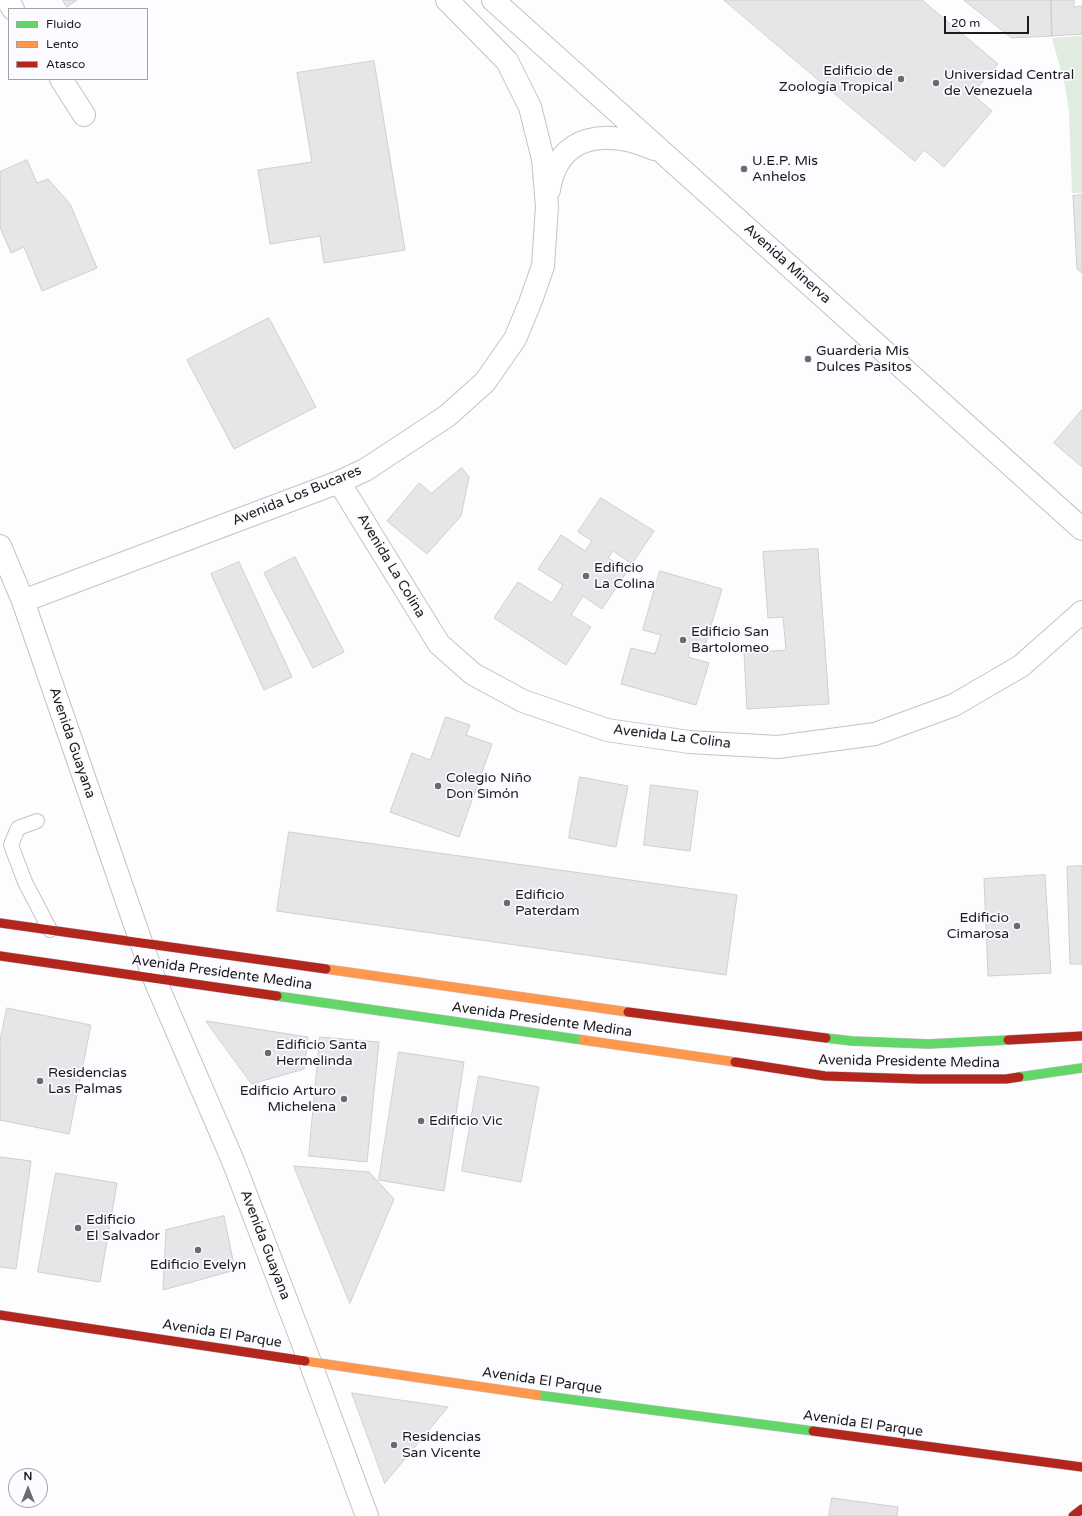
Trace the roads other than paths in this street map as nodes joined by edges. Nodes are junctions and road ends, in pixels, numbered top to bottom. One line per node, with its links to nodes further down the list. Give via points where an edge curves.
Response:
1 (447, 0): 6 (street, Avenida Los Bucares, via 507,61 530,107 543,160)
2 (493, 0): 5 (street, Avenida Minerva)
3 (62, 80): 4 (street)
4 (84, 115)
5 (662, 152): 6 (street, Avenida Los Bucares, via 612,137 596,137 582,142 567,151 557,165 551,181); 8 (street, Avenida Minerva)
6 (547, 206): 7 (street, Avenida Los Bucares, via 543,266 530,303 515,339 485,382 447,416 365,470)
7 (339, 482): 10 (street, Avenida Los Bucares); 11 (street, Avenida La Colina, via 439,644 473,674 523,701 607,730 688,742 778,747 875,734 954,706 1021,666)
8 (1082, 529)
9 (0, 546): 10 (street, Avenida Guayana)
10 (23, 601): 15 (street, Avenida Guayana)
11 (1082, 612)
12 (37, 821): 14 (lane, via 18,828 11,845 25,882)
13 (0, 923): 14 (street, Avenida Presidente Medina)
14 (50, 930): 15 (street, Avenida Presidente Medina)
15 (141, 942): 17 (street, Avenida Guayana); 18 (street, Avenida Presidente Medina, via 720,1025 852,1041 928,1044)
16 (0, 956): 17 (street, Avenida Presidente Medina)
17 (154, 978): 19 (street, Avenida Presidente Medina, via 825,1076 1006,1079); 21 (street, Avenida Guayana, via 233,1161)
18 (1082, 1036)
19 (1082, 1068)
20 (0, 1315): 21 (street, Avenida El Parque)
21 (310, 1362): 22 (street, Avenida El Parque); 24 (street, Avenida Guayana)
22 (1082, 1467)
23 (1082, 1509): 25 (street)
24 (367, 1516)
25 (1073, 1516)

